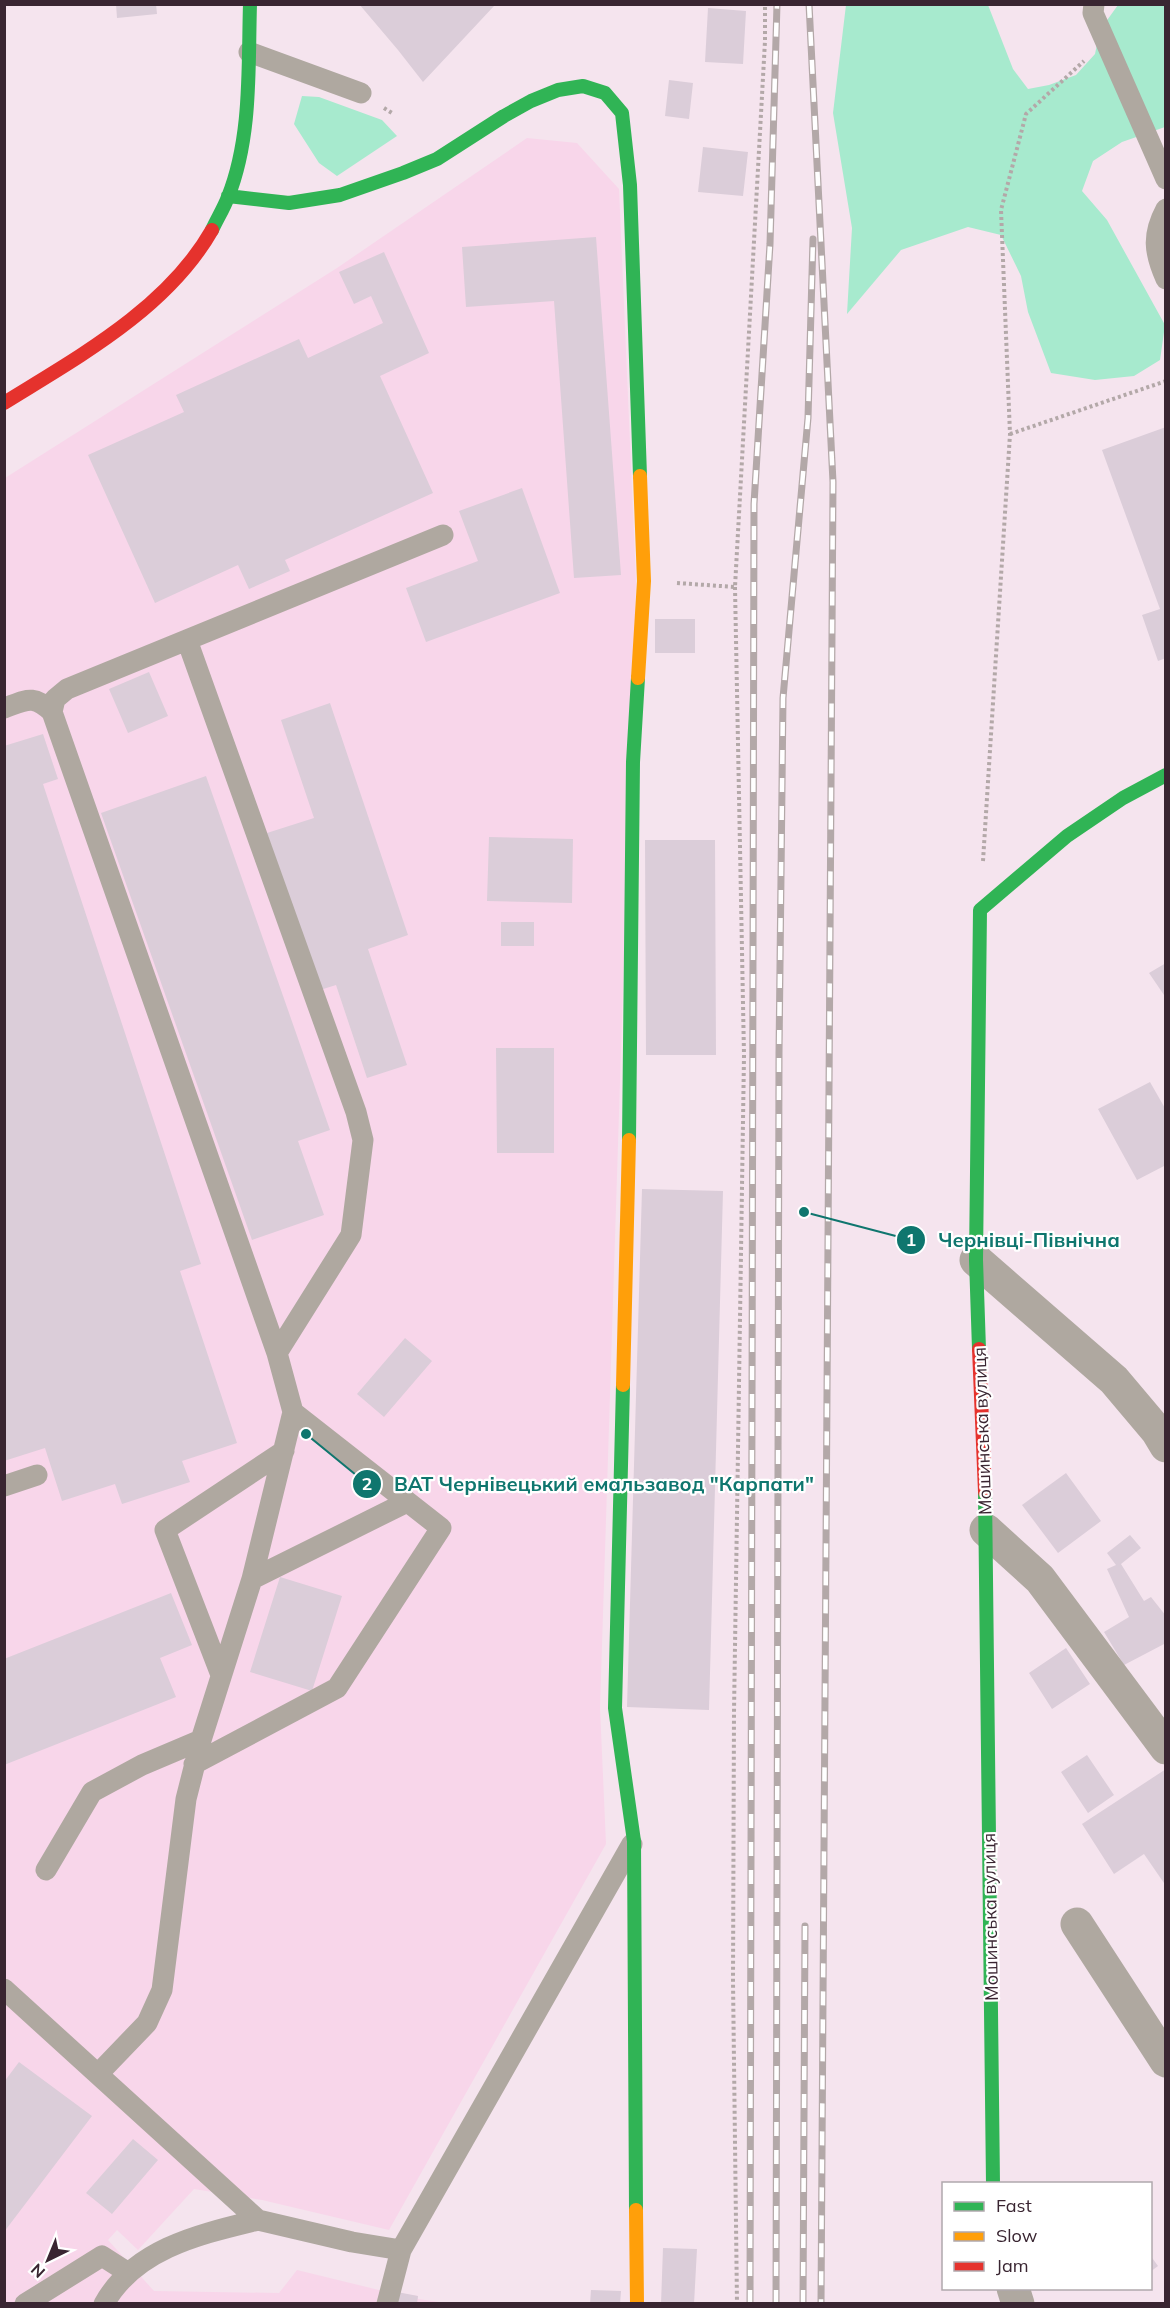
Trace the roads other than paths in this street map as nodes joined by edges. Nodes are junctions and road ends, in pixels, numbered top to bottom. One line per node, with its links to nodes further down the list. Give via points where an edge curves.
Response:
1 (250, 4): 3 (street)
2 (1096, 15): 5 (lane)
3 (249, 52): 4 (lane); 6 (street, via 240,148)
4 (361, 93)
5 (1166, 179)
6 (228, 196): 9 (street, via 199,250 144,309 106,339); 29 (street, via 284,203 343,194 438,159 520,107 563,88 593,87 610,96 622,113 630,185 644,581 633,762 615,1708)
7 (1166, 209): 8 (lane, via 1155,232 1158,262)
8 (1166, 279)
9 (4, 403)
10 (443, 535): 11 (lane)
11 (187, 640): 13 (lane, via 68,689 55,699); 16 (lane, via 363,1140 351,1235)
12 (4, 708): 13 (lane, via 28,699 40,701)
13 (51, 712): 16 (lane)
14 (1166, 775): 15 (street, Мошинська вулиця, via 1067,836 980,910)
15 (976, 1260): 18 (street, via 1114,1380); 23 (street, Мошинська вулиця)
16 (277, 1353): 17 (lane)
17 (293, 1412): 19 (lane); 22 (lane)
18 (1166, 1446)
19 (284, 1451): 24 (lane); 25 (lane, via 165,1530)
20 (36, 1475): 21 (lane)
21 (4, 1486)
22 (407, 1502): 24 (lane); 28 (lane, via 441,1528 337,1688)
23 (986, 1530): 27 (street, via 1040,1579); 35 (street, Мошинська вулиця)
24 (252, 1579): 25 (lane)
25 (221, 1675): 26 (lane)
26 (201, 1740): 28 (lane); 30 (lane, via 92,1792)
27 (1166, 1748)
28 (194, 1764): 34 (lane, via 186,1798 162,1990 147,2023)
29 (634, 1841): 37 (lane); 42 (street)
30 (46, 1870)
31 (1077, 1924): 33 (street)
32 (4, 1989): 34 (lane)
33 (1166, 2061)
34 (98, 2074): 36 (lane)
35 (993, 2182)
36 (258, 2220): 37 (lane); 38 (lane, via 193,2237 156,2253)
37 (400, 2250): 41 (lane)
38 (127, 2272): 39 (lane, via 102,2256); 40 (lane)
39 (24, 2304)
40 (104, 2304)
41 (387, 2304)
42 (637, 2304)

